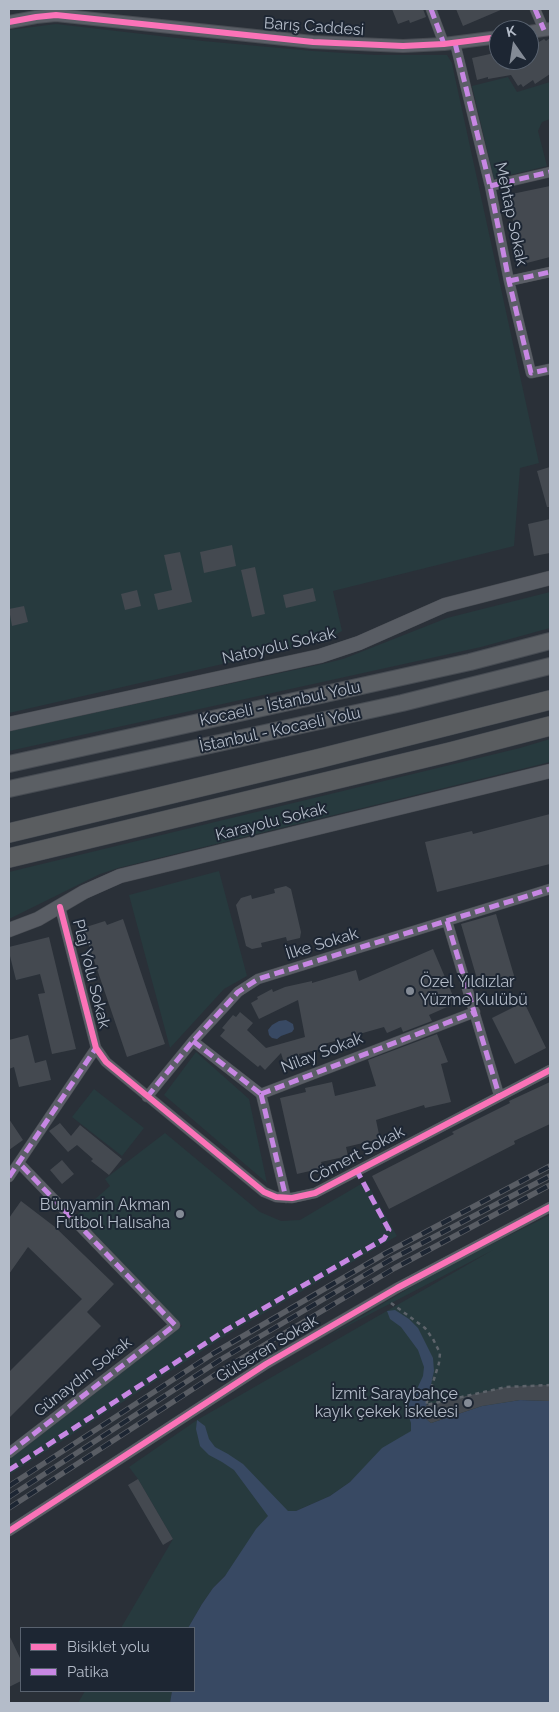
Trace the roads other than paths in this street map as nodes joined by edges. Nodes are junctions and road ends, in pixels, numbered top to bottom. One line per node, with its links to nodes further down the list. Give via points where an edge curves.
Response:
1 (431, 9): 6 (street, Mehtap Sokak)
2 (535, 9): 4 (street)
3 (9, 22): 6 (street, Barış Caddesi, via 56,15 312,42 403,46)
4 (547, 29)
5 (489, 38): 6 (street, Barış Caddesi)
6 (450, 44): 8 (street, Mehtap Sokak)
7 (550, 172): 8 (street)
8 (490, 186): 10 (street, Mehtap Sokak)
9 (550, 272): 10 (street)
10 (510, 281): 11 (street, Mehtap Sokak, via 531,373)
11 (550, 369)
12 (550, 578): 16 (main road, Natoyolu Sokak, via 445,605 359,643 320,656)
13 (550, 641): 18 (highway, Kocaeli - İstanbul Yolu, via 470,662)
14 (550, 666): 20 (highway, İstanbul - Kocaeli Yolu, via 402,703)
15 (550, 700): 21 (highway)
16 (9, 724)
17 (550, 726): 22 (highway)
18 (9, 764)
19 (550, 771): 24 (main road, Karayolu Sokak, via 120,876 97,885)
20 (9, 789)
21 (9, 833)
22 (9, 858)
23 (550, 889): 25 (street, İlke Sokak)
24 (60, 907): 26 (main road, Karayolu Sokak); 29 (street, Plaj Yolu Sokak)
25 (447, 921): 27 (street); 28 (street, İlke Sokak, via 258,979 238,992)
26 (9, 930)
27 (475, 1012): 31 (street, Nilay Sokak); 32 (street)
28 (193, 1041): 31 (street); 33 (street, İlke Sokak)
29 (96, 1048): 33 (street, Cömert Sokak, via 106,1062); 34 (street, Plaj Yolu Sokak)
30 (550, 1070): 32 (street, Cömert Sokak)
31 (261, 1094): 36 (street)
32 (499, 1095): 36 (street, Cömert Sokak, via 315,1193)
33 (147, 1097): 36 (street, Cömert Sokak, via 264,1192)
34 (19, 1163): 35 (street, Plaj Yolu Sokak); 38 (street, Günaydın Sokak, via 175,1325)
35 (9, 1178)
36 (286, 1198)
37 (550, 1207): 39 (street, Gülseren Sokak, via 386,1294 266,1364)
38 (9, 1453)
39 (9, 1531)

